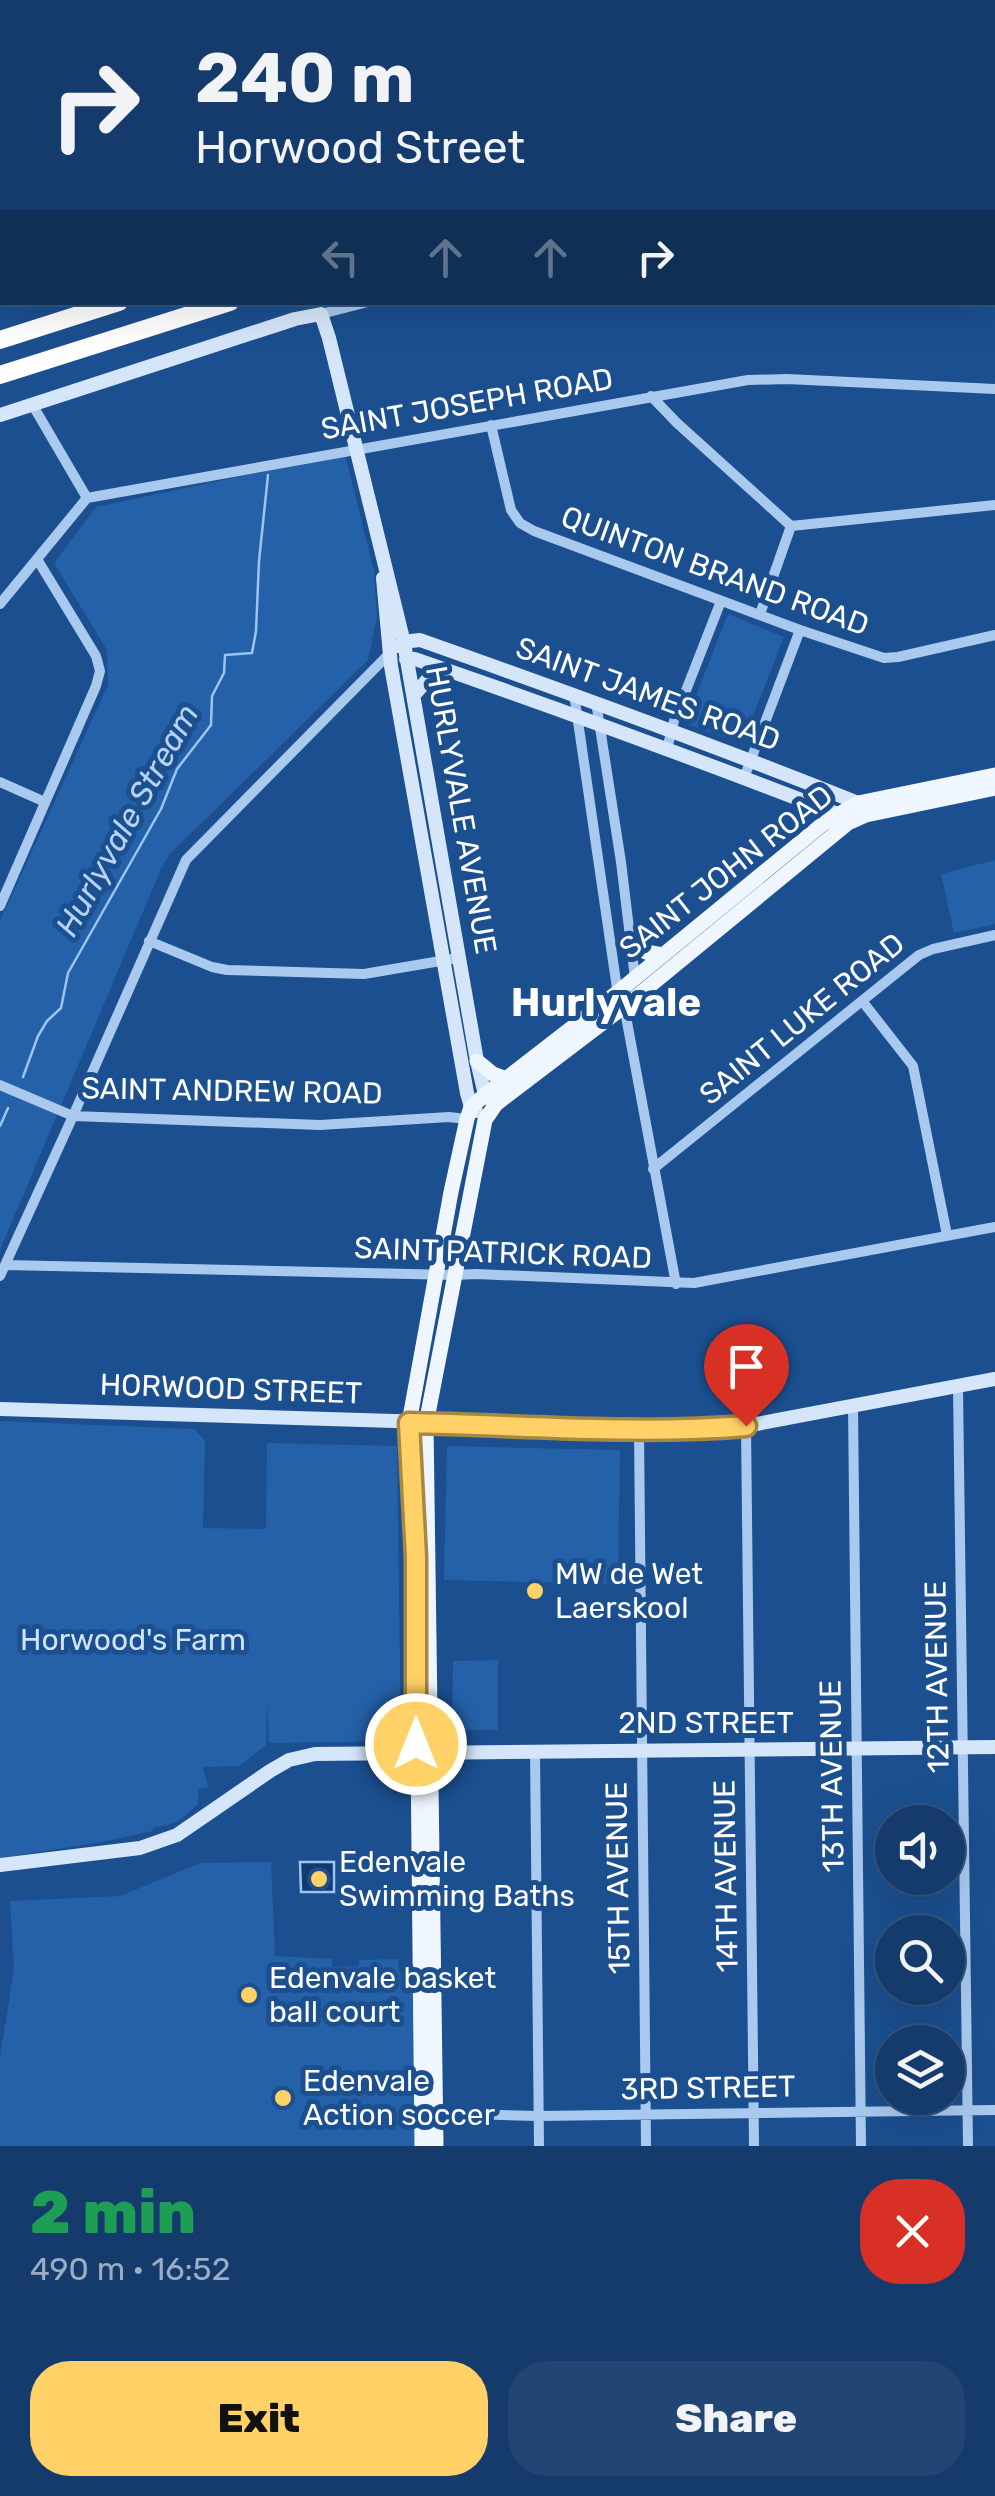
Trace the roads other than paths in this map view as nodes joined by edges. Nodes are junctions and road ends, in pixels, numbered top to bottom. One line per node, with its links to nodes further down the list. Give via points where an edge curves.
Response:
1 (110, 305): 5 (highway)
2 (221, 305): 6 (highway)
3 (356, 305): 4 (street)
4 (320, 314): 9 (street); 12 (street, HURLYVALE AVENUE)
5 (0, 340)
6 (0, 375)
7 (995, 389): 8 (street, SAINT JOSEPH ROAD, via 770,378)
8 (650, 396): 11 (street, SAINT JOSEPH ROAD); 15 (street)
9 (32, 404): 10 (street); 13 (street)
10 (0, 415)
11 (492, 425): 12 (street, SAINT JOSEPH ROAD); 18 (street, QUINTON BRAND ROAD, via 511,510 527,528)
12 (358, 448): 13 (street, SAINT JOSEPH ROAD); 17 (street, HURLYVALE AVENUE)
13 (88, 498): 16 (street)
14 (995, 506): 15 (street)
15 (791, 526): 20 (street)
16 (37, 559): 19 (street); 40 (street, via 100,671)
17 (383, 562): 21 (street, HURLYVALE AVENUE); 26 (street, HURLYVALE AVENUE)
18 (721, 600): 20 (street, QUINTON BRAND ROAD); 33 (street)
19 (0, 604)
20 (760, 614): 22 (street, QUINTON BRAND ROAD)
21 (400, 625): 24 (street); 25 (street, HURLYVALE AVENUE)
22 (800, 630): 23 (street, QUINTON BRAND ROAD, via 884,658); 35 (street)
23 (995, 635)
24 (420, 640): 25 (street, SAINT JAMES ROAD); 28 (street, SAINT JAMES ROAD)
25 (405, 651): 26 (street); 27 (street, SAINT JAMES ROAD); 29 (street, HURLYVALE AVENUE)
26 (390, 660): 47 (street, via 194,850); 50 (street, HURLYVALE AVENUE)
27 (448, 670): 29 (street); 31 (street, SAINT JAMES ROAD)
28 (574, 694): 30 (street, SAINT JAMES ROAD); 31 (street)
29 (414, 695): 50 (street, HURLYVALE AVENUE)
30 (596, 702): 32 (street); 33 (street, SAINT JAMES ROAD)
31 (577, 716): 32 (street, SAINT JAMES ROAD); 44 (street)
32 (599, 724): 34 (street, SAINT JAMES ROAD); 43 (street)
33 (673, 731): 34 (street); 35 (street, SAINT JAMES ROAD)
34 (667, 749): 37 (street, SAINT JAMES ROAD)
35 (750, 760): 37 (street); 41 (street, SAINT JAMES ROAD)
36 (995, 775): 41 (main road, SAINT JOHN ROAD)
37 (744, 778): 42 (street, SAINT JAMES ROAD)
38 (0, 782): 40 (street)
39 (995, 788): 41 (main road, SAINT JOHN ROAD)
40 (45, 802): 45 (street)
41 (862, 809): 42 (main road, SAINT JOHN ROAD)
42 (843, 818): 49 (main road, SAINT JOHN ROAD, via 824,823); 53 (main road, SAINT JOHN ROAD)
43 (620, 862): 44 (street); 48 (street)
44 (599, 865): 53 (street)
45 (0, 906)
46 (995, 935): 52 (street, SAINT LUKE ROAD, via 923,952)
47 (149, 941): 50 (street, via 227,970 364,974); 59 (street)
48 (630, 943): 49 (main road); 51 (street)
49 (664, 955): 51 (main road, SAINT JOHN ROAD)
50 (451, 960): 54 (street, HURLYVALE AVENUE); 58 (street, HURLYVALE AVENUE)
51 (635, 978): 53 (main road, SAINT JOHN ROAD)
52 (862, 1002): 62 (street, SAINT LUKE ROAD); 64 (street, via 913,1066)
53 (622, 1003): 55 (main road, SAINT JOHN ROAD); 62 (street)
54 (477, 1061): 55 (main road); 57 (street, HURLYVALE AVENUE)
55 (511, 1084): 57 (main road, SAINT JOHN ROAD); 61 (main road)
56 (0, 1086): 59 (street, SAINT ANDREW ROAD)
57 (490, 1099): 58 (main road, SAINT JOHN ROAD); 60 (main road, HURLYVALE AVENUE)
58 (470, 1113): 59 (street, SAINT ANDREW ROAD, via 320,1125); 60 (street, HURLYVALE AVENUE); 66 (main road, HURLYVALE AVENUE, via 451,1192)
59 (74, 1116): 65 (street)
60 (485, 1120): 61 (main road, HURLYVALE AVENUE)
61 (479, 1153): 66 (main road, HURLYVALE AVENUE)
62 (653, 1170): 67 (street)
63 (995, 1227): 64 (street, SAINT PATRICK ROAD)
64 (947, 1235): 67 (street, SAINT PATRICK ROAD)
65 (2, 1270): 66 (street, SAINT PATRICK ROAD)
66 (446, 1275): 67 (street, SAINT PATRICK ROAD); 72 (main road, HURLYVALE AVENUE)
67 (676, 1284)
68 (995, 1379): 69 (street, HORWOOD STREET)
69 (958, 1387): 70 (street, HORWOOD STREET); 75 (street, 12TH AVENUE)
70 (853, 1406): 73 (street, HORWOOD STREET); 77 (street, 13TH AVENUE)
71 (0, 1410): 72 (street, HORWOOD STREET)
72 (417, 1423): 74 (street, HORWOOD STREET); 81 (main road, HURLYVALE AVENUE)
73 (746, 1426): 74 (street, HORWOOD STREET); 79 (street, 14TH AVENUE)
74 (639, 1430): 78 (street, 15TH AVENUE)
75 (963, 1747): 76 (street, 2ND STREET); 77 (street, 2ND STREET); 85 (street, 12TH AVENUE)
76 (995, 1747)
77 (856, 1749): 79 (street, 2ND STREET); 87 (street, 13TH AVENUE)
78 (641, 1750): 79 (street, 2ND STREET); 80 (street, 2ND STREET); 90 (street, 15TH AVENUE)
79 (749, 1750): 89 (street, 14TH AVENUE)
80 (535, 1752): 81 (street, 2ND STREET); 91 (street)
81 (423, 1753): 82 (street, 2ND STREET); 83 (main road); 88 (main road)
82 (386, 1754): 83 (main road); 84 (street, 2ND STREET, via 289,1760 177,1835 140,1848)
83 (417, 1784): 88 (main road)
84 (0, 1865)
85 (967, 2110): 86 (street, 3RD STREET); 87 (street, 3RD STREET); 98 (street, 12TH AVENUE)
86 (995, 2110)
87 (860, 2112): 89 (street, 3RD STREET); 97 (street, 13TH AVENUE)
88 (428, 2113): 91 (street, 3RD STREET); 92 (main road); 93 (main road)
89 (753, 2113): 90 (street, 3RD STREET); 96 (street, 14TH AVENUE)
90 (646, 2114): 91 (street, 3RD STREET); 95 (street, 15TH AVENUE)
91 (538, 2116): 94 (street)
92 (422, 2146)
93 (436, 2146)
94 (539, 2146)
95 (646, 2146)
96 (754, 2146)
97 (860, 2146)
98 (968, 2146)

